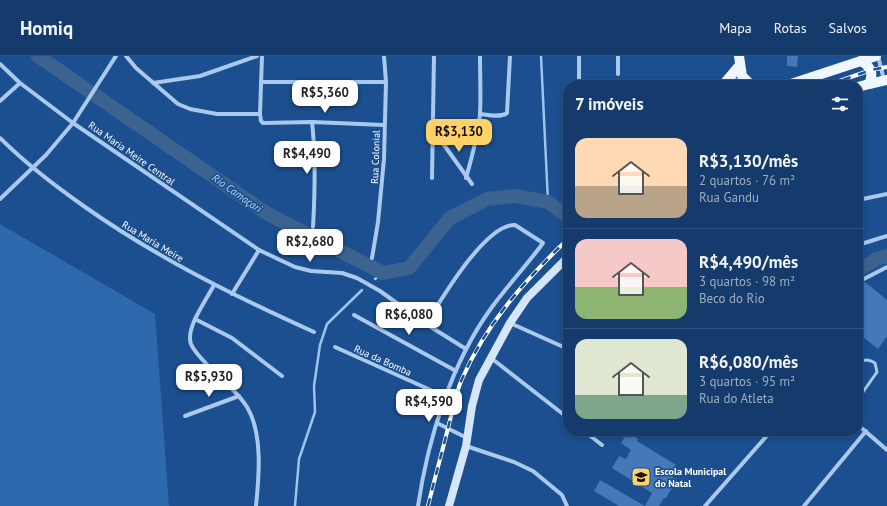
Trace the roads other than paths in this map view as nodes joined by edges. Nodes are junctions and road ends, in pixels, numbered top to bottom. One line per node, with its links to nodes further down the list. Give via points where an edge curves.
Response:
1 (116, 56): 30 (street)
2 (126, 56): 24 (street)
3 (257, 56): 24 (street, via 200,76)
4 (262, 56): 21 (street)
5 (384, 56): 22 (street, Rua Colonial)
6 (434, 56): 33 (street)
7 (480, 56): 29 (street)
8 (510, 56): 29 (street, via 508,111 503,116)
9 (580, 56): 16 (street)
10 (618, 56): 15 (street)
11 (877, 56): 13 (main road); 20 (street)
12 (740, 60): 17 (main road); 18 (main road, via 742,76)
13 (861, 61): 19 (main road); 25 (main road, via 871,70 872,78)
14 (0, 64): 23 (street, Rua Maria Meire Central)
15 (618, 74)
16 (580, 80)
17 (727, 80)
18 (746, 80)
19 (803, 80)
20 (886, 80): 25 (main road)
21 (262, 82): 22 (street); 28 (street)
22 (386, 82): 32 (street, Rua Colonial)
23 (20, 83): 27 (street); 30 (street, Rua Maria Meire Central)
24 (153, 83): 28 (street, via 178,104 190,109 217,114)
25 (869, 84): 26 (main road)
26 (863, 86)
27 (0, 102)
28 (260, 114): 31 (street, via 264,123)
29 (480, 114): 37 (street)
30 (73, 122): 35 (street); 45 (street, Rua Maria Meire Central)
31 (312, 122): 32 (street); 42 (street, via 315,168)
32 (384, 125): 46 (street, Rua Colonial, via 384,159)
33 (434, 130): 36 (street); 37 (street)
34 (0, 138): 35 (street, Rua Maria Meire)
35 (33, 168): 40 (street); 50 (street, Rua Maria Meire, via 124,234)
36 (432, 178)
37 (466, 178): 38 (street)
38 (472, 184)
39 (887, 194): 41 (street)
40 (0, 199)
41 (863, 199)
42 (313, 227)
43 (887, 236): 44 (street)
44 (863, 243)
45 (259, 250): 51 (street); 55 (street, Rua Maria Meire Central, via 295,267 342,273 358,278)
46 (372, 258)
47 (561, 264): 54 (street, via 527,298)
48 (887, 267): 49 (street)
49 (863, 279)
50 (214, 285): 51 (street, Rua Maria Meire); 53 (street)
51 (232, 294): 56 (street, Rua Maria Meire)
52 (354, 315): 62 (street)
53 (195, 319): 63 (street, via 232,338); 65 (street, via 191,343 204,361)
54 (510, 323): 58 (street); 60 (street)
55 (426, 324): 59 (street, Rua Maria Meire Central); 59 (street, via 465,264 499,230 515,225 543,243 492,307)
56 (314, 332)
57 (335, 347): 66 (street, Rua da Bomba)
58 (563, 347)
59 (466, 349): 62 (street)
60 (491, 357): 67 (street); 76 (street, via 476,390)
61 (863, 360): 64 (lane, via 875,364 877,372)
62 (456, 371): 66 (street)
63 (282, 376)
64 (863, 392)
65 (239, 396): 68 (street); 79 (street, via 253,419 257,438)
66 (446, 397): 69 (street)
67 (563, 414)
68 (185, 416)
69 (437, 423): 76 (street); 80 (street)
70 (863, 429): 71 (street)
71 (866, 431): 72 (street); 78 (street)
72 (863, 435)
73 (590, 436): 77 (street)
74 (766, 436): 83 (street)
75 (862, 436): 84 (street)
76 (466, 442): 81 (street); 82 (street, via 532,471 562,495)
77 (602, 445)
78 (887, 450)
79 (256, 506)
80 (418, 506)
81 (449, 506)
82 (567, 506)
83 (705, 506)
84 (804, 506)

